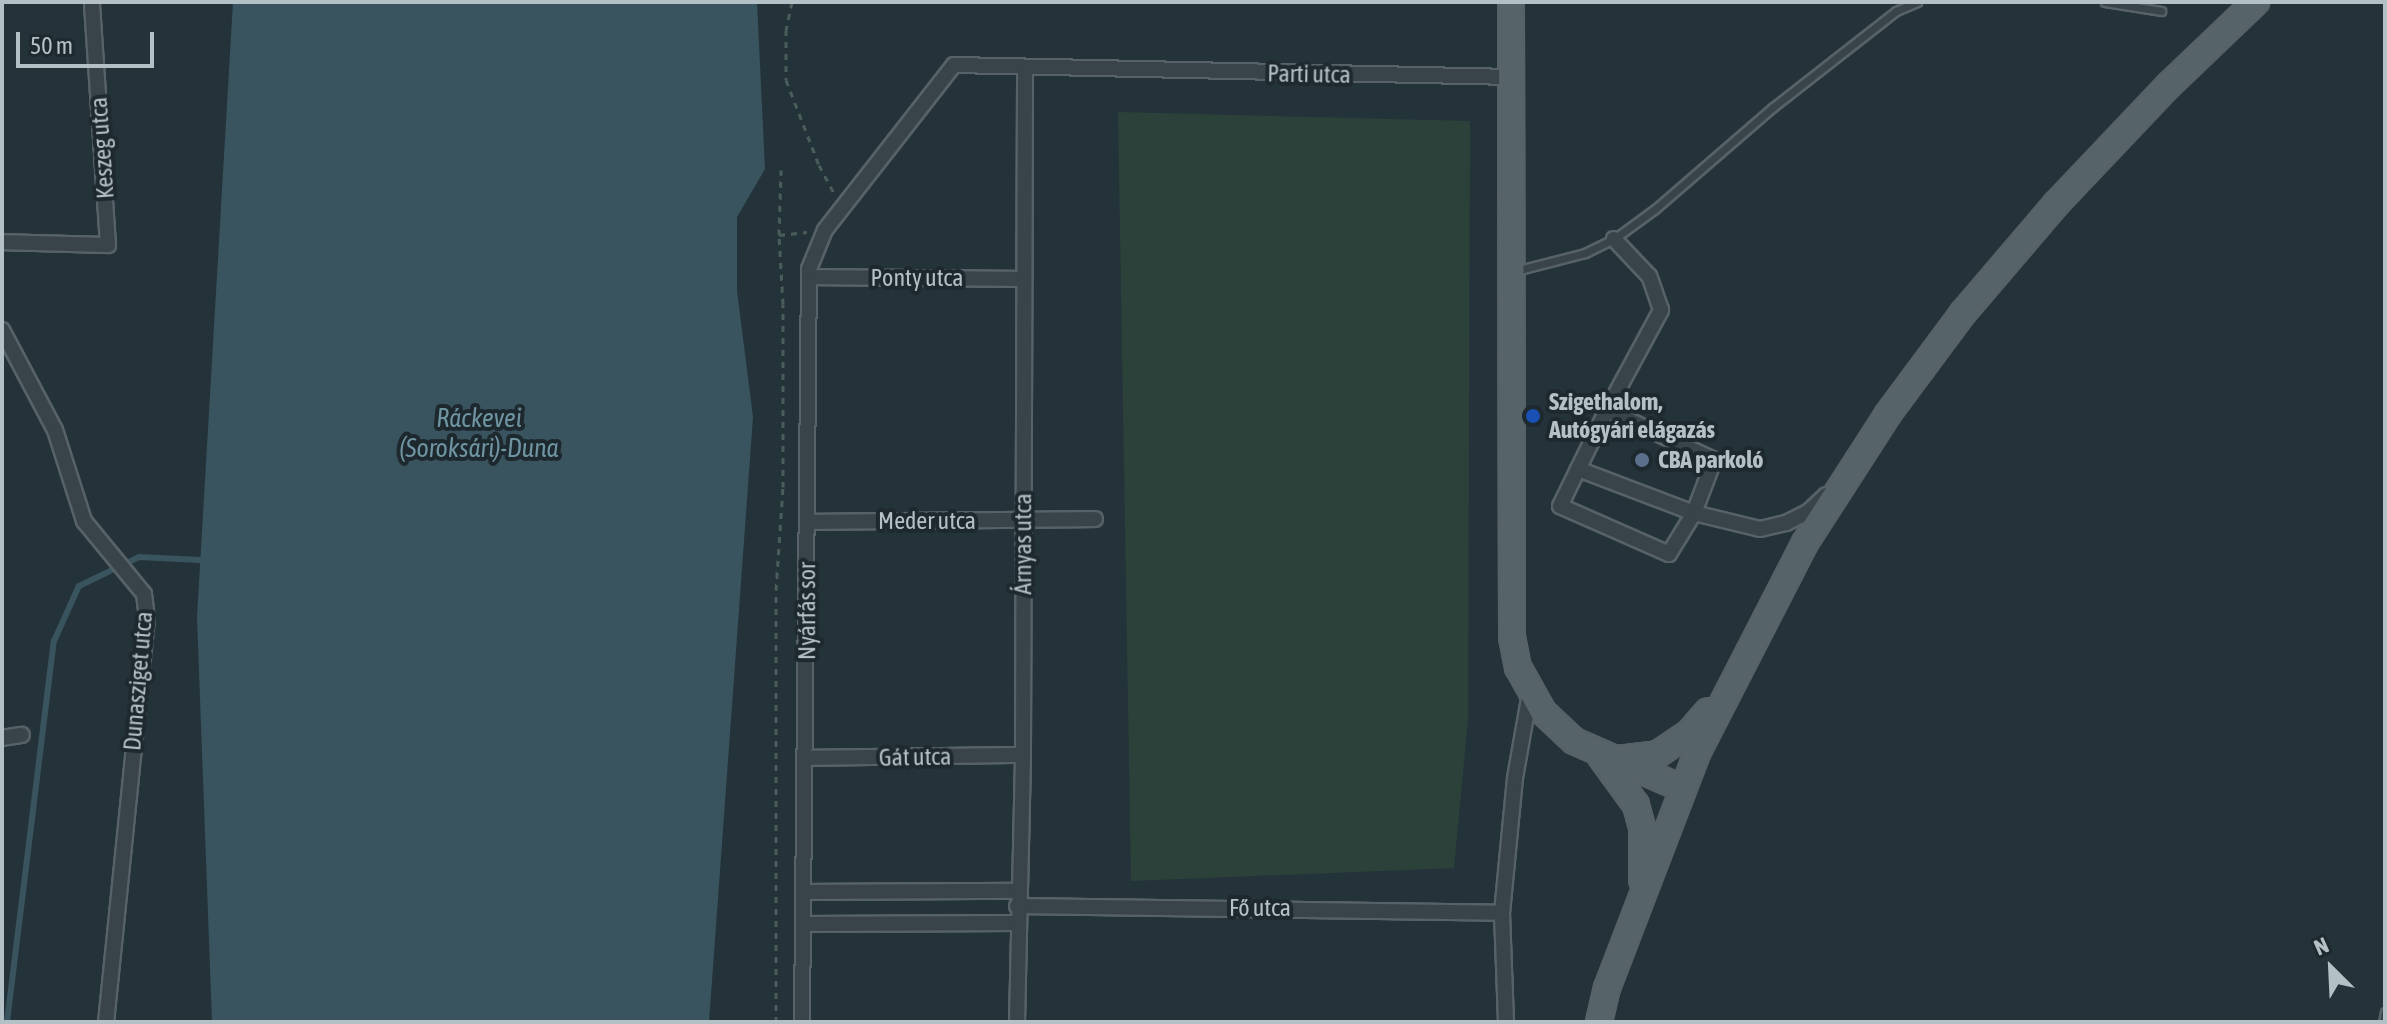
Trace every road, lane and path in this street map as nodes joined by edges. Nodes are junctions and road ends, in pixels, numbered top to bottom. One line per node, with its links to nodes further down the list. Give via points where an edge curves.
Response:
1 (92, 2): 15 (street, Keszeg utca, via 108,245)
2 (792, 2): 11 (path, via 786,80 819,165)
3 (1511, 2): 9 (main road)
4 (1917, 2): 14 (lane, via 1896,11)
5 (2105, 2): 7 (lane)
6 (2256, 2): 21 (main road, via 2110,145 2018,247 1888,414)
7 (2161, 11)
8 (1025, 67): 9 (street, Parti utca); 11 (street, Nyárfás sor, via 954,65); 18 (street, Árnyas utca)
9 (1512, 77): 16 (main road)
10 (781, 170): 13 (path)
11 (844, 210): 12 (street, Nyárfás sor)
12 (825, 230): 13 (path); 17 (street, Nyárfás sor)
13 (779, 235): 43 (path, via 783,487 776,590)
14 (1614, 239): 16 (lane, via 1585,253); 20 (street, via 1649,276 1661,310)
15 (2, 242)
16 (1513, 271): 28 (main road, via 1512,637)
17 (809, 277): 18 (street, Ponty utca); 26 (street, Nyárfás sor)
18 (1024, 279): 25 (street, Árnyas utca)
19 (2, 330): 42 (street, Dunasziget utca, via 55,430 84,521 144,594 147,619)
20 (1607, 410): 22 (street); 23 (street, via 1714,460)
21 (1856, 468): 23 (street, via 1808,512 1786,523 1760,529); 27 (main road, via 1805,543)
22 (1578, 469): 23 (street); 23 (street, via 1560,506 1669,554)
23 (1694, 513)
24 (1095, 519): 25 (street, Meder utca)
25 (1023, 520): 26 (street, Meder utca); 31 (street, Árnyas utca)
26 (807, 522): 33 (street, Nyárfás sor)
27 (1730, 685): 32 (main road, via 1689,733 1658,754 1636,760); 34 (main road)
28 (1530, 693): 32 (main road, via 1557,727); 38 (street, via 1515,778)
29 (22, 735): 30 (street)
30 (2, 738)
31 (1023, 755): 33 (street, Gát utca); 37 (street, Árnyas utca)
32 (1599, 755): 34 (main road); 36 (main road, via 1636,805 1642,827)
33 (806, 758): 35 (street, Nyárfás sor)
34 (1681, 788): 36 (main road)
35 (804, 892): 37 (street, Fő utca); 40 (street, Nyárfás sor)
36 (1643, 892): 47 (main road)
37 (1018, 899): 38 (street, Fő utca); 39 (street, Árnyas utca)
38 (1502, 913): 46 (street)
39 (1017, 923): 40 (street); 45 (street, Árnyas utca)
40 (803, 924): 44 (street, Nyárfás sor)
41 (2385, 1012): 48 (lane)
42 (106, 1022)
43 (776, 1022)
44 (802, 1022)
45 (1017, 1022)
46 (1506, 1022)
47 (1599, 1022)
48 (2383, 1022)

